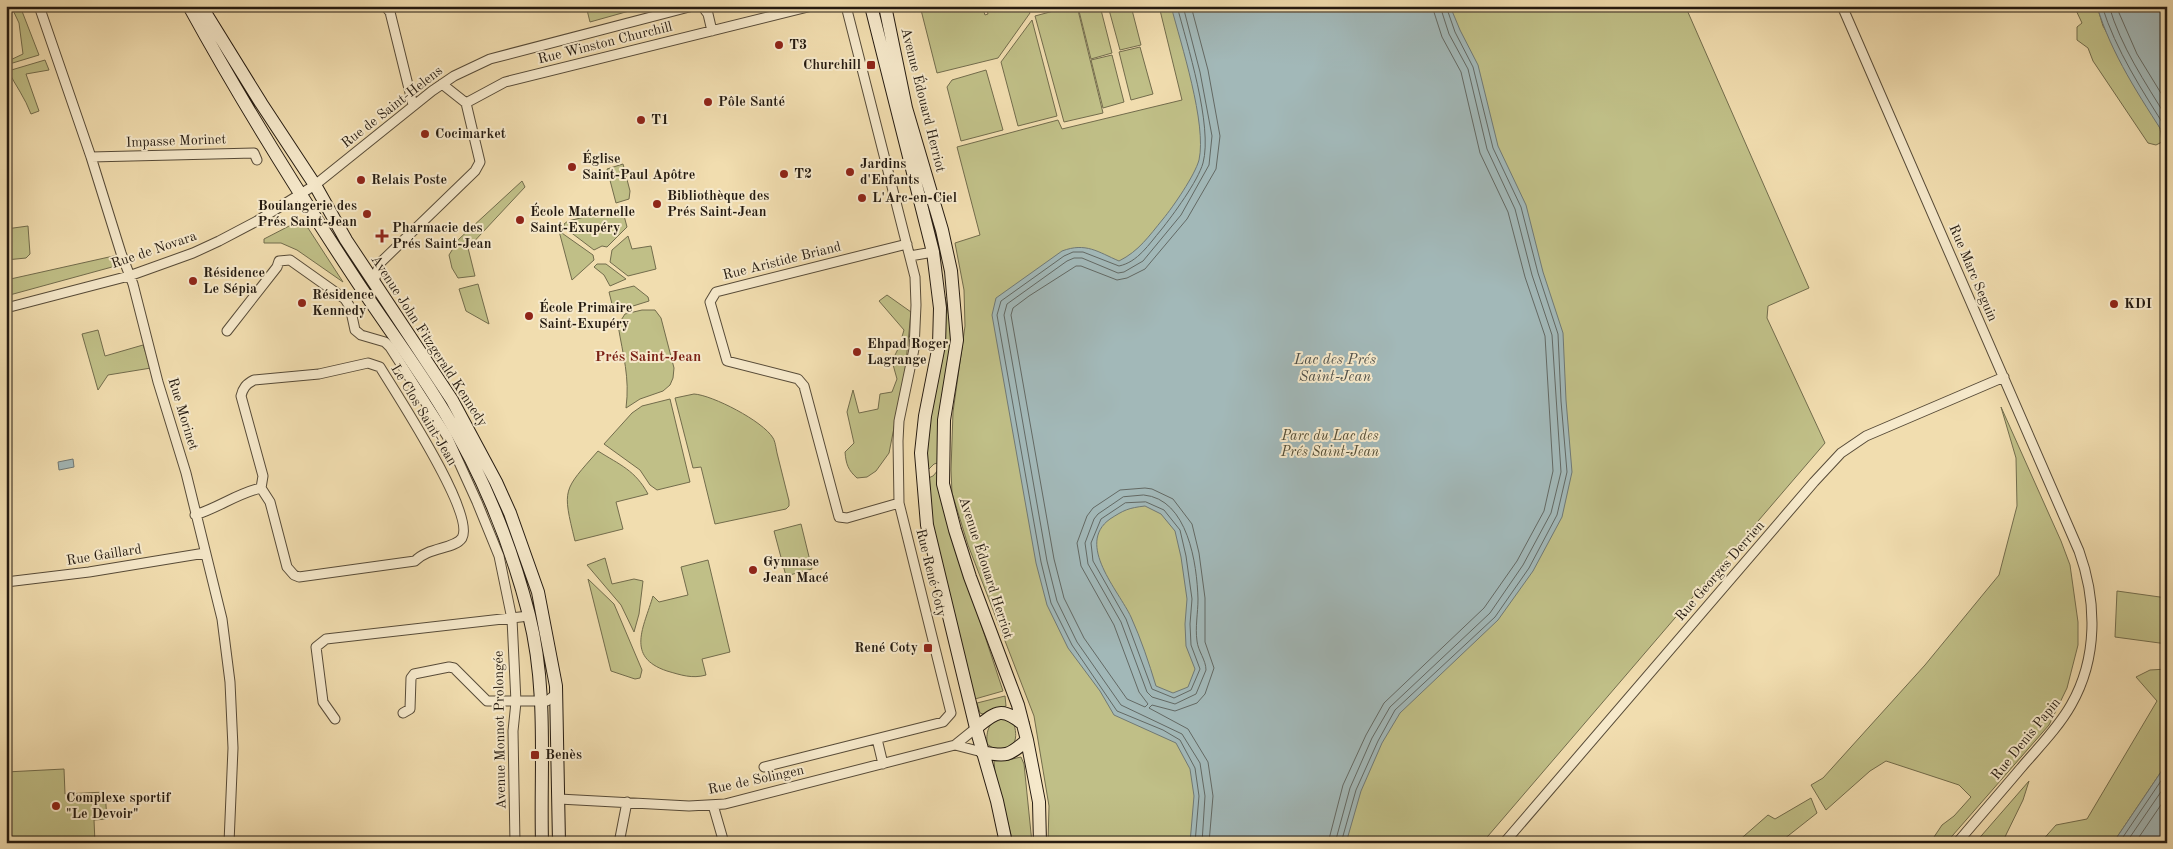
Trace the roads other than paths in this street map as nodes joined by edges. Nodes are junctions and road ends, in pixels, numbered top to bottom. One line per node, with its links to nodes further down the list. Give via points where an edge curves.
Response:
1 (39, 6): 16 (street, Rue Morinet)
2 (189, 6): 19 (main road, Avenue John Fitzgerald Kennedy)
3 (201, 6): 18 (main road, Avenue John Fitzgerald Kennedy)
4 (385, 6): 15 (street, via 390,12)
5 (693, 6): 13 (street, Rue de Saint-Helens, via 490,58)
6 (702, 6): 12 (street)
7 (812, 6): 12 (street, Rue Winston Churchill)
8 (844, 6): 20 (street, via 848,10)
9 (885, 6): 40 (main road, Avenue Édouard Herriot, via 906,108 951,271 957,340 944,420 943,484 967,567)
10 (1842, 6): 27 (street, Rue Marc Seguin)
11 (871, 7): 21 (main road, Avenue Édouard Herriot)
12 (712, 30): 14 (street, Rue Winston Churchill, via 505,82)
13 (442, 84): 14 (street); 15 (street, Rue de Saint-Helens)
14 (466, 103): 24 (street, via 480,162 475,171 380,263)
15 (413, 105): 18 (street, Rue de Saint-Helens)
16 (91, 157): 17 (street, Impasse Morinet, via 254,152); 23 (street, Rue Morinet)
17 (257, 160)
18 (315, 185): 19 (street, Rue de Saint-Helens); 24 (main road, Avenue John Fitzgerald Kennedy)
19 (300, 194): 23 (street, Rue de Novara, via 257,222 219,241); 34 (main road, Avenue John Fitzgerald Kennedy, via 404,348 460,439 497,518)
20 (907, 244): 22 (street, Rue René Coty); 29 (street, Rue Aristide Briand, via 716,292 710,302 727,361 798,379 804,386 839,517 847,518)
21 (933, 252): 22 (street); 41 (main road, Avenue Édouard Herriot, via 940,308 939,345 921,453 924,500 927,525)
22 (910, 256): 29 (street, Rue René Coty, via 916,292 916,325 899,421)
23 (129, 276): 25 (street, Rue de Novara); 30 (street, Rue Morinet)
24 (374, 281): 36 (main road, Avenue John Fitzgerald Kennedy, via 452,400 510,513 540,602 556,686)
25 (6, 308)
26 (227, 331): 35 (street, Avenue Monnot Prolongée, via 279,261 290,260 345,298 355,330 390,346 446,436 499,556)
27 (2004, 378): 31 (street, Rue Marc Seguin); 59 (street, Rue Georges Derrien, via 1876,432 1841,453)
28 (262, 488): 28 (street, Le Clos Saint-Jean, via 264,476 241,396 248,383 374,364 380,367 442,470 464,524 464,534 455,544 424,553 415,561 299,577 287,567 270,502); 30 (street)
29 (899, 503): 42 (street, Rue René Coty, via 951,713 943,722)
30 (195, 515): 32 (street, Rue Morinet)
31 (2079, 551): 60 (street, Rue Denis Papin, via 2089,586 2092,618 2089,655 2078,690 2047,739)
32 (205, 553): 33 (street, Rue Gaillard); 51 (street, Rue Morinet, via 222,619 230,682 234,748)
33 (6, 582)
34 (529, 616): 35 (street); 36 (main road, Avenue John Fitzgerald Kennedy)
35 (512, 619): 37 (street, Avenue Monnot Prolongée); 39 (street, via 326,639 316,647 323,702)
36 (548, 699): 37 (street); 48 (main road, Avenue John Fitzgerald Kennedy, via 556,715); 53 (main road, Avenue John Fitzgerald Kennedy)
37 (516, 702): 38 (street, via 487,701 454,668 449,667 414,674 411,678 412,702 410,709); 52 (street, Avenue Monnot Prolongée, via 512,731)
38 (403, 713)
39 (335, 719)
40 (1023, 724): 41 (main road, via 1014,716 1001,712); 43 (main road, Avenue Édouard Herriot)
41 (976, 728): 44 (street, Rue de Solingen); 45 (main road, Avenue Édouard Herriot)
42 (877, 739): 46 (street); 47 (street, Rue René Coty)
43 (1027, 740): 45 (main road, via 1009,754); 58 (main road, Avenue Édouard Herriot, via 1039,802)
44 (954, 746): 45 (street, Rue de Solingen); 46 (street, Rue de Solingen)
45 (982, 752): 57 (main road, Avenue Édouard Herriot)
46 (883, 764): 50 (street, Rue de Solingen, via 754,798)
47 (764, 767)
48 (558, 799): 49 (street, Rue de Solingen); 54 (main road, Avenue John Fitzgerald Kennedy)
49 (627, 802): 50 (street, Rue de Solingen); 55 (street)
50 (713, 805): 56 (street)
51 (229, 843)
52 (515, 843)
53 (542, 843)
54 (559, 843)
55 (619, 843)
56 (724, 843)
57 (1006, 843)
58 (1040, 843)
59 (1504, 843)
60 (1957, 843)

